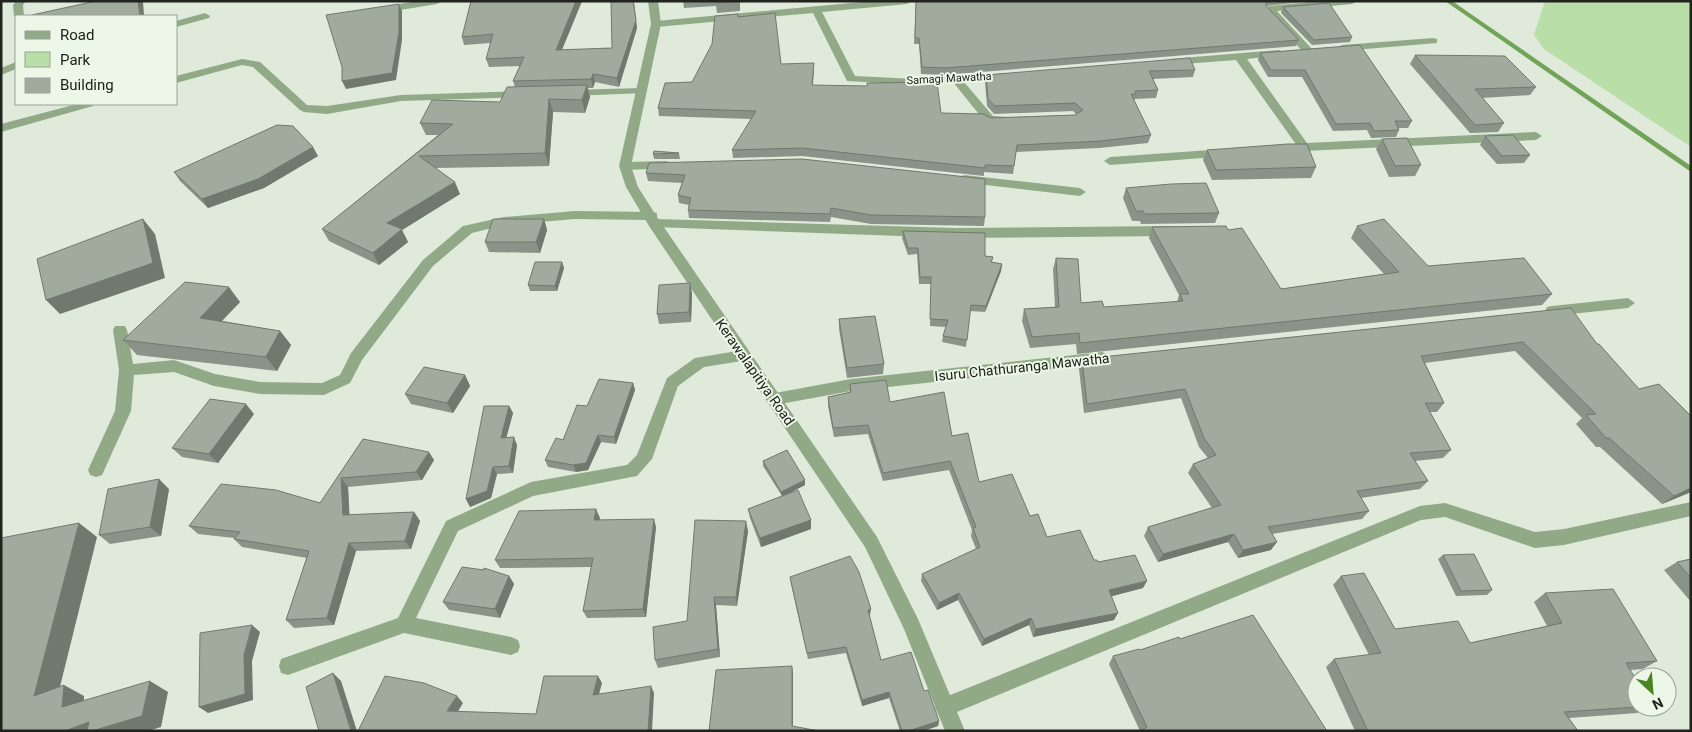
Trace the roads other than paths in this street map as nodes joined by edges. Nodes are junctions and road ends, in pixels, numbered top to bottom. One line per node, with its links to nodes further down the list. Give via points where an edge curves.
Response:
1 (21, 1): 8 (street)
2 (437, 1): 7 (street)
3 (653, 1): 11 (street)
4 (907, 1): 6 (street)
5 (1352, 1): 13 (street, via 1269,9)
6 (816, 10): 11 (street); 20 (street, Samagi Mawatha, via 851,79 916,82)
7 (374, 11)
8 (19, 15)
9 (205, 16): 10 (street)
10 (178, 23)
11 (656, 24): 21 (street)
12 (1433, 41): 13 (street)
13 (1317, 50): 14 (street)
14 (1239, 56): 15 (street); 28 (street)
15 (1161, 62)
16 (15, 65): 17 (street)
17 (1, 72)
18 (1015, 74): 20 (street, Samagi Mawatha)
19 (178, 79): 23 (street, via 242,62 256,64 304,108 327,110 400,98)
20 (956, 79): 25 (street, via 990,120)
21 (641, 91): 22 (street); 33 (street)
22 (554, 93)
23 (535, 94)
24 (85, 105): 26 (street)
25 (1018, 119)
26 (1, 128)
27 (1536, 136): 28 (street)
28 (1304, 147): 29 (street)
29 (1285, 148)
30 (1236, 152): 31 (street)
31 (1110, 161)
32 (684, 165): 33 (street)
33 (625, 166): 36 (street, Kerawalapitiya Road, via 632,187)
34 (951, 178): 35 (street)
35 (1080, 192)
36 (653, 220): 37 (street, via 956,233); 41 (street, Kerawalapitiya Road); 43 (street, via 575,215 504,221 468,229 428,263 356,357 346,379 324,389 260,388 214,380 174,366)
37 (1189, 231)
38 (1628, 303): 39 (street)
39 (1539, 312)
40 (120, 330): 43 (street)
41 (743, 356): 44 (street, Kerawalapitiya Road); 47 (street, via 700,362 672,382 644,459 631,471 531,489 452,526)
42 (1116, 357): 44 (street, Isuru Chathuranga Mawatha, via 851,385)
43 (127, 370): 45 (street, via 123,412)
44 (775, 399): 50 (street, Kerawalapitiya Road, via 871,542 912,625)
45 (96, 470)
46 (1691, 509): 50 (street, via 1564,537 1535,540 1445,510 1420,513)
47 (404, 624): 48 (street); 49 (street)
48 (511, 646)
49 (288, 666)
50 (946, 706): 51 (street, Kerawalapitiya Road)
51 (955, 731)

